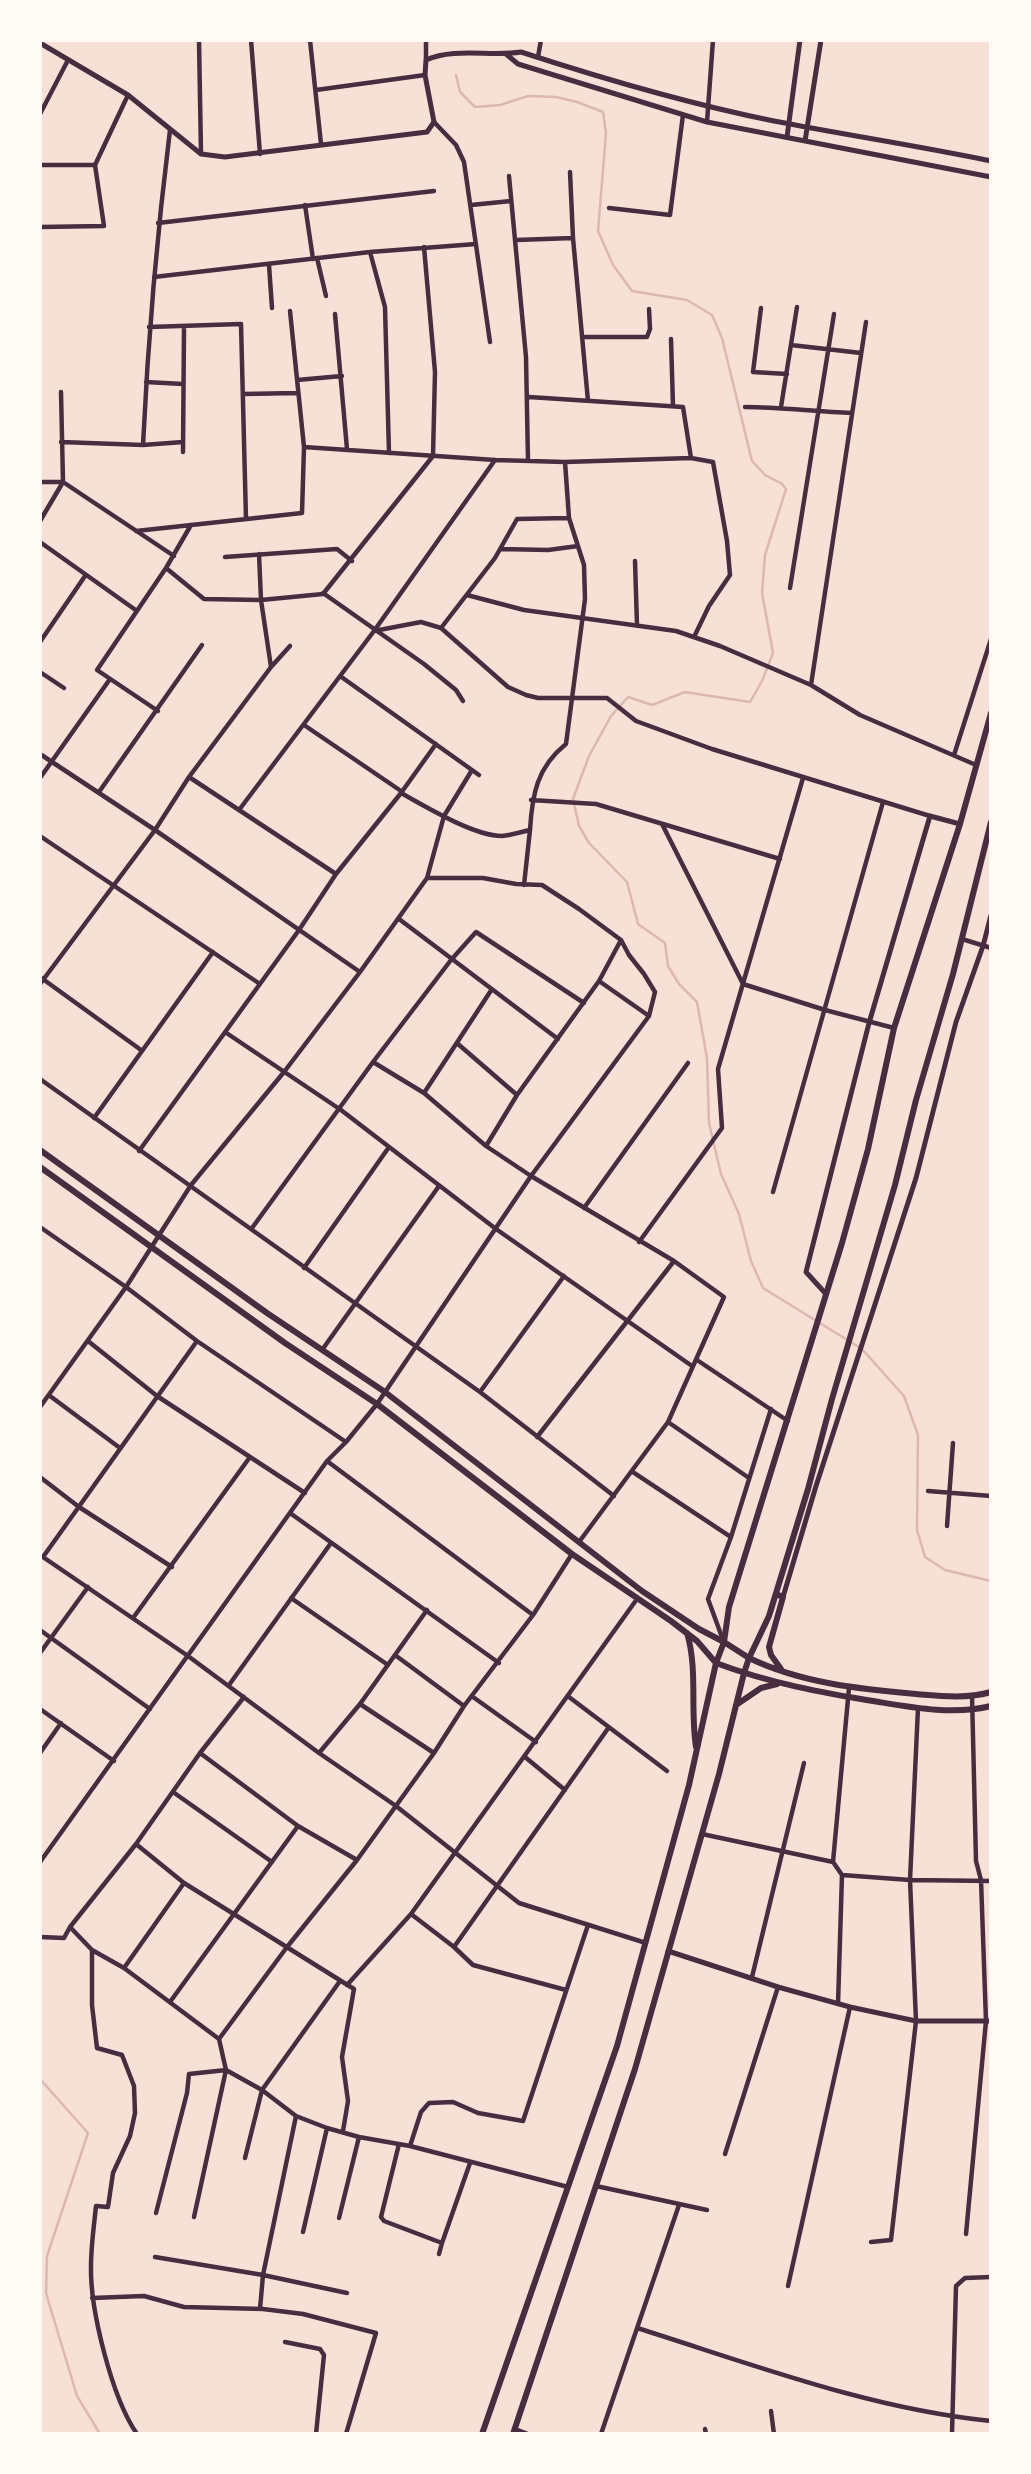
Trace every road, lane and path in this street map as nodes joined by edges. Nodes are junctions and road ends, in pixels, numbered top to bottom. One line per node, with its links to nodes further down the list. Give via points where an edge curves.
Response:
1 (199, 40): 28 (street)
2 (251, 40): 29 (street)
3 (310, 40): 15 (street)
4 (426, 40): 13 (street)
5 (541, 40): 11 (street)
6 (713, 40): 17 (street)
7 (800, 40): 22 (street)
8 (821, 40): 24 (street)
9 (40, 43): 12 (street)
10 (506, 54): 11 (street); 13 (street, via 469,53); 19 (street, via 518,64)
11 (538, 57): 17 (street)
12 (68, 60): 16 (street); 18 (street)
13 (426, 60): 14 (street)
14 (425, 75): 15 (street); 20 (street)
15 (316, 90): 27 (street)
16 (128, 96): 23 (street); 32 (street)
17 (709, 106): 21 (street); 22 (street)
18 (40, 114)
19 (682, 115): 21 (street); 40 (street, via 670,215)
20 (434, 122): 27 (street, via 420,135); 39 (street, via 460,151)
21 (707, 122): 25 (street)
22 (789, 123): 24 (street); 25 (street)
23 (170, 127): 28 (street); 41 (street)
24 (807, 127): 26 (street); 30 (street)
25 (787, 137): 26 (street)
26 (806, 141): 35 (street)
27 (321, 144): 29 (street)
28 (201, 154): 29 (street)
29 (260, 154)
30 (991, 160)
31 (40, 165): 32 (street)
32 (94, 165): 42 (street, via 104,226)
33 (570, 172): 43 (street)
34 (509, 176): 37 (street)
35 (991, 177)
36 (434, 191): 38 (street)
37 (511, 201): 39 (street); 44 (street)
38 (305, 205): 41 (street); 48 (street)
39 (471, 205): 45 (street)
40 (609, 208)
41 (158, 223): 50 (street)
42 (40, 227)
43 (573, 238): 44 (street); 62 (street)
44 (516, 240): 76 (street)
45 (476, 244): 46 (street); 64 (street)
46 (425, 247): 47 (street); 90 (street, via 435,372)
47 (370, 252): 48 (street); 89 (street, via 385,307)
48 (315, 259): 49 (street); 51 (street)
49 (269, 265): 50 (street); 53 (street)
50 (154, 277): 60 (street)
51 (326, 296)
52 (797, 307): 65 (street)
53 (272, 308)
54 (761, 308): 68 (street, via 753,372)
55 (649, 309): 62 (street, via 647,337)
56 (290, 310): 70 (street)
57 (335, 314): 69 (street)
58 (834, 314): 66 (street)
59 (866, 322): 67 (street)
60 (149, 327): 61 (street); 71 (street)
61 (184, 327): 72 (street); 75 (street, via 242,324)
62 (582, 337): 77 (street)
63 (671, 339): 78 (street)
64 (489, 342)
65 (791, 345): 66 (street); 68 (street)
66 (828, 350): 67 (street); 81 (street)
67 (861, 353): 82 (street)
68 (788, 374): 80 (street)
69 (342, 376): 70 (street); 87 (street)
70 (297, 380): 74 (street)
71 (146, 382): 72 (street); 85 (street)
72 (183, 384): 84 (street)
73 (61, 393): 83 (street)
74 (298, 393): 75 (street); 86 (street)
75 (243, 394): 98 (street)
76 (529, 397): 77 (street); 93 (street)
77 (588, 401): 78 (street)
78 (673, 406): 91 (street, via 683,407)
79 (745, 407): 80 (street)
80 (781, 407): 81 (street)
81 (818, 412): 82 (street); 112 (street)
82 (852, 413): 130 (street)
83 (61, 442): 85 (street); 96 (street)
84 (183, 442): 85 (street); 88 (street)
85 (143, 445)
86 (304, 447): 87 (street); 98 (street, via 302,513)
87 (347, 449): 89 (street)
88 (183, 452)
89 (390, 453): 90 (street)
90 (433, 456): 92 (street); 108 (street)
91 (691, 458): 94 (street); 121 (street, via 713,462 730,575)
92 (495, 460): 93 (street); 120 (street)
93 (528, 461): 94 (street)
94 (565, 462): 97 (street)
95 (40, 482): 96 (street)
96 (63, 482): 99 (street); 101 (street)
97 (569, 517): 103 (street); 104 (street, via 517,519)
98 (246, 520): 100 (street)
99 (40, 521)
100 (191, 525): 101 (street); 106 (street)
101 (136, 531): 106 (street)
102 (40, 542): 111 (street)
103 (578, 546): 104 (street); 117 (street, via 584,565)
104 (501, 549): 114 (street)
105 (259, 554): 107 (street); 108 (street, via 337,549); 115 (street)
106 (174, 556): 110 (street)
107 (225, 557)
108 (352, 561): 113 (street)
109 (635, 561): 118 (street)
110 (166, 568): 115 (street, via 204,599); 116 (street)
111 (85, 576): 116 (street); 123 (street)
112 (790, 588)
113 (323, 593): 115 (street); 120 (street)
114 (467, 595): 117 (street); 119 (street)
115 (261, 600): 126 (street)
116 (138, 611): 129 (street, via 97,670)
117 (583, 619): 118 (street); 132 (street)
118 (637, 625): 121 (street)
119 (441, 628): 120 (street, via 421,622); 132 (street, via 508,687 538,698)
120 (374, 631): 128 (street); 133 (street, via 425,664)
121 (694, 637): 130 (street)
122 (991, 639): 139 (street)
123 (40, 642)
124 (202, 645): 134 (street)
125 (290, 646): 126 (street)
126 (271, 667): 144 (street)
127 (40, 672): 131 (street)
128 (340, 676): 136 (street); 137 (street)
129 (110, 678): 134 (street); 140 (street)
130 (811, 685): 139 (street, via 860,715)
131 (64, 688)
132 (573, 698): 146 (street, via 607,698 636,721); 149 (street, via 566,744 550,757)
133 (463, 701)
134 (158, 711): 147 (street)
135 (991, 713): 141 (main road)
136 (304, 725): 148 (street); 151 (street)
137 (436, 744): 142 (street); 148 (street)
138 (40, 754): 140 (street)
139 (954, 755): 141 (street)
140 (52, 761): 145 (street); 147 (street)
141 (975, 765): 156 (main road)
142 (472, 770): 143 (street); 152 (street)
143 (479, 775)
144 (189, 777): 151 (street); 157 (street)
145 (40, 778)
146 (803, 778): 150 (street); 160 (street)
147 (99, 792): 157 (street)
148 (401, 792): 152 (street); 161 (street)
149 (531, 800): 155 (street, via 596,804); 158 (street)
150 (883, 802): 153 (street); 181 (street)
151 (239, 810): 161 (street)
152 (444, 816): 158 (street, via 503,836); 162 (street)
153 (930, 816): 156 (street); 183 (street)
154 (991, 822): 168 (main road)
155 (663, 824): 160 (street); 178 (street)
156 (960, 824): 184 (main road)
157 (155, 830): 163 (street); 167 (street)
158 (530, 830): 164 (street)
159 (40, 836): 163 (street)
160 (780, 859): 178 (street)
161 (336, 874): 167 (street)
162 (427, 878): 164 (street, via 483,878); 166 (street)
163 (114, 884): 172 (street); 175 (street)
164 (524, 885): 169 (street, via 542,885)
165 (991, 915): 170 (street)
166 (399, 919): 173 (street); 174 (street)
167 (299, 930): 174 (street); 177 (street)
168 (961, 939): 170 (street); 259 (main road)
169 (621, 940): 176 (street); 182 (street, via 655,992)
170 (984, 946): 171 (street); 259 (street, via 957,1023 916,1178)
171 (991, 948)
172 (213, 952): 177 (street); 188 (street)
173 (451, 960): 179 (street); 180 (street, via 476,932); 189 (street)
174 (360, 972): 191 (street)
175 (41, 980): 188 (street)
176 (599, 981): 180 (street); 182 (street)
177 (260, 984): 185 (street)
178 (743, 984): 181 (street); 211 (street, via 718,1069 722,1128)
179 (492, 989): 186 (street); 187 (street)
180 (584, 1003): 186 (street)
181 (825, 1010): 183 (street); 205 (street)
182 (649, 1016): 202 (street)
183 (869, 1023): 184 (street); 217 (street, via 806,1272)
184 (894, 1028): 217 (main road, via 868,1149)
185 (225, 1032): 191 (street); 200 (street)
186 (558, 1039): 194 (street)
187 (458, 1044): 193 (street); 194 (street)
188 (141, 1050): 196 (street)
189 (373, 1062): 193 (street); 195 (street)
190 (688, 1063): 206 (street)
191 (284, 1072): 195 (street); 203 (street)
192 (40, 1080): 196 (street)
193 (424, 1093): 197 (street)
194 (517, 1094): 197 (street)
195 (341, 1110): 198 (street); 208 (street)
196 (94, 1118): 200 (street)
197 (486, 1146): 202 (street)
198 (390, 1147): 204 (street); 214 (street)
199 (40, 1150): 210 (main road)
200 (139, 1151): 203 (street)
201 (40, 1167): 212 (main road)
202 (531, 1176): 206 (street); 209 (street)
203 (191, 1185): 208 (street); 210 (street)
204 (439, 1186): 209 (street); 218 (street)
205 (773, 1192)
206 (584, 1208): 211 (street)
207 (40, 1227): 216 (street)
208 (252, 1228): 214 (street)
209 (496, 1229): 215 (street); 222 (street)
210 (160, 1236): 212 (street); 223 (main road)
211 (639, 1242): 213 (street)
212 (153, 1247): 216 (street); 230 (main road)
213 (674, 1261): 219 (street); 224 (street, via 724,1297)
214 (304, 1268): 218 (street)
215 (564, 1276): 219 (street); 227 (street)
216 (126, 1287): 220 (street); 221 (street)
217 (827, 1294): 233 (main road)
218 (355, 1303): 222 (street); 223 (street)
219 (629, 1321): 225 (street); 235 (street)
220 (88, 1341): 228 (street); 229 (street)
221 (197, 1341): 229 (street); 236 (street)
222 (416, 1346): 226 (street); 227 (street)
223 (322, 1350): 226 (main road)
224 (697, 1360): 225 (street); 232 (street)
225 (692, 1366): 234 (street)
226 (385, 1392): 230 (street); 254 (main road)
227 (480, 1392): 235 (street)
228 (50, 1396): 231 (street); 238 (street)
229 (157, 1396): 238 (street); 239 (street)
230 (377, 1404): 236 (street); 255 (main road)
231 (40, 1407)
232 (771, 1409): 233 (street); 243 (street)
233 (788, 1421): 268 (main road, via 729,1607)
234 (668, 1422): 241 (street); 243 (street)
235 (537, 1437): 247 (street)
236 (346, 1442): 240 (street)
237 (953, 1443): 245 (street)
238 (120, 1448): 249 (street)
239 (250, 1457): 246 (street); 257 (street)
240 (327, 1461): 246 (street); 263 (street)
241 (633, 1471): 247 (street); 252 (street)
242 (40, 1477): 249 (street)
243 (749, 1478): 252 (street)
244 (929, 1491): 245 (street)
245 (950, 1492): 248 (street); 251 (street)
246 (305, 1493): 250 (street)
247 (614, 1496): 254 (street)
248 (991, 1496)
249 (79, 1507): 256 (street); 257 (street)
250 (290, 1513): 253 (street); 270 (street)
251 (947, 1526)
252 (731, 1537): 268 (street, via 708,1599)
253 (331, 1543): 260 (street); 262 (street)
254 (579, 1543): 268 (main road, via 642,1591)
255 (572, 1554): 261 (main road); 263 (street)
256 (42, 1556): 258 (street)
257 (172, 1567): 264 (street)
258 (88, 1587): 264 (street); 267 (street)
259 (780, 1595): 272 (main road); 276 (main road, via 769,1647)
260 (291, 1598): 275 (street); 279 (street)
261 (637, 1599): 266 (main road); 284 (street)
262 (427, 1610): 271 (street); 273 (street)
263 (533, 1615): 273 (street)
264 (133, 1618): 270 (street)
265 (40, 1630): 267 (street)
266 (687, 1633): 274 (main road); 298 (main road)
267 (50, 1637): 269 (street); 293 (street)
268 (724, 1642): 272 (main road); 274 (main road)
269 (40, 1653)
270 (188, 1656): 279 (street); 293 (street)
271 (395, 1656): 275 (street); 289 (street)
272 (749, 1658): 276 (main road); 277 (main road)
273 (499, 1663): 286 (street)
274 (716, 1663): 277 (main road); 298 (main road)
275 (388, 1665): 287 (street)
276 (782, 1670): 280 (main road)
277 (744, 1673): 278 (main road); 288 (main road)
278 (782, 1684): 285 (main road); 288 (main road, via 761,1688)
279 (229, 1685): 283 (street)
280 (849, 1688): 282 (main road); 285 (street)
281 (991, 1692): 282 (main road)
282 (972, 1695): 294 (street)
283 (244, 1697): 300 (street); 302 (street)
284 (569, 1697): 296 (street); 297 (street)
285 (848, 1697): 291 (main road); 318 (street)
286 (473, 1698): 289 (street); 297 (street)
287 (360, 1704): 300 (street); 301 (street)
288 (736, 1705): 311 (main road)
289 (464, 1706): 301 (street)
290 (991, 1706): 294 (main road)
291 (918, 1708): 294 (main road); 320 (street)
292 (40, 1709): 295 (street)
293 (150, 1709): 304 (street)
294 (972, 1711): 321 (street, via 976,1861)
295 (61, 1723): 299 (street); 304 (street)
296 (609, 1727): 306 (street); 307 (street)
297 (536, 1742): 303 (street)
298 (697, 1752): 330 (main road)
299 (40, 1753)
300 (319, 1753): 309 (street)
301 (434, 1753): 309 (street)
302 (200, 1754): 308 (street); 310 (street)
303 (525, 1757): 307 (street); 313 (street)
304 (114, 1761): 316 (street)
305 (804, 1763): 314 (street)
306 (667, 1771)
307 (565, 1790): 324 (street)
308 (173, 1792): 312 (street); 317 (street)
309 (396, 1806): 313 (street); 315 (street)
310 (298, 1826): 315 (street); 317 (street)
311 (701, 1834): 314 (street); 334 (main road)
312 (136, 1844): 323 (street); 328 (street)
313 (456, 1853): 324 (street); 325 (street)
314 (783, 1853): 318 (street); 336 (street)
315 (357, 1860): 331 (street)
316 (40, 1862)
317 (272, 1862): 326 (street)
318 (832, 1862): 319 (street)
319 (842, 1875): 320 (street); 342 (street)
320 (910, 1880): 321 (street); 344 (street)
321 (981, 1881): 322 (street); 345 (street)
322 (991, 1881)
323 (184, 1883): 326 (street); 335 (street)
324 (498, 1886): 327 (street, via 520,1903); 332 (street)
325 (411, 1914): 332 (street); 338 (street)
326 (234, 1915): 331 (street); 341 (street)
327 (589, 1926): 330 (street); 340 (street)
328 (69, 1927): 329 (street, via 64,1938); 333 (street)
329 (40, 1937)
330 (646, 1943): 359 (main road)
331 (287, 1947): 337 (street); 346 (street)
332 (454, 1947): 340 (street, via 473,1965)
333 (92, 1950): 335 (street); 375 (street, via 97,2048 122,2055 134,2086 135,2113 131,2136 113,2173 108,2207 96,2206)
334 (668, 1951): 336 (street); 358 (main road)
335 (124, 1968): 341 (street)
336 (752, 1978): 339 (street)
337 (340, 1981): 338 (street); 348 (street)
338 (347, 1985): 351 (street, via 354,1989 342,2057 348,2101)
339 (778, 1987): 342 (street); 355 (street)
340 (566, 1990): 354 (street, via 523,2122 478,2113 453,2102 429,2103 421,2112)
341 (170, 2002): 346 (street)
342 (838, 2004): 343 (street)
343 (850, 2007): 344 (street); 373 (street)
344 (916, 2021): 345 (street); 367 (street, via 891,2241)
345 (988, 2021): 366 (street)
346 (219, 2039): 347 (street)
347 (226, 2070): 348 (street); 362 (street, via 189,2074); 363 (street)
348 (262, 2090): 349 (street); 356 (street)
349 (296, 2116): 350 (street); 371 (street)
350 (327, 2128): 351 (street); 365 (street)
351 (343, 2131): 352 (street)
352 (359, 2137): 353 (street); 364 (street)
353 (399, 2144): 354 (street); 368 (street, via 381,2217)
354 (410, 2146): 357 (street)
355 (725, 2154)
356 (245, 2158)
357 (470, 2163): 359 (street); 368 (street)
358 (596, 2186): 360 (street); 382 (main road)
359 (569, 2188): 386 (main road)
360 (679, 2205): 361 (street); 377 (street)
361 (707, 2210)
362 (156, 2213)
363 (194, 2217)
364 (339, 2218)
365 (303, 2232)
366 (966, 2234)
367 (871, 2242)
368 (442, 2243): 369 (street)
369 (439, 2254)
370 (155, 2257): 371 (street)
371 (263, 2275): 374 (street); 376 (street)
372 (991, 2277): 380 (street, via 965,2278 956,2286)
373 (788, 2286)
374 (347, 2293)
375 (92, 2298): 376 (street, via 144,2296 184,2307); 383 (street, via 113,2383)
376 (260, 2309): 385 (street, via 376,2333)
377 (637, 2328): 380 (street, via 824,2387); 388 (street)
378 (285, 2342): 384 (street, via 320,2349 324,2355)
379 (771, 2411): 389 (street)
380 (952, 2417): 381 (street); 390 (street)
381 (991, 2421)
382 (514, 2431): 387 (street)
383 (137, 2434)
384 (316, 2434)
385 (346, 2434)
386 (482, 2434)
387 (528, 2434)
388 (601, 2434)
389 (774, 2434)
390 (952, 2434)

